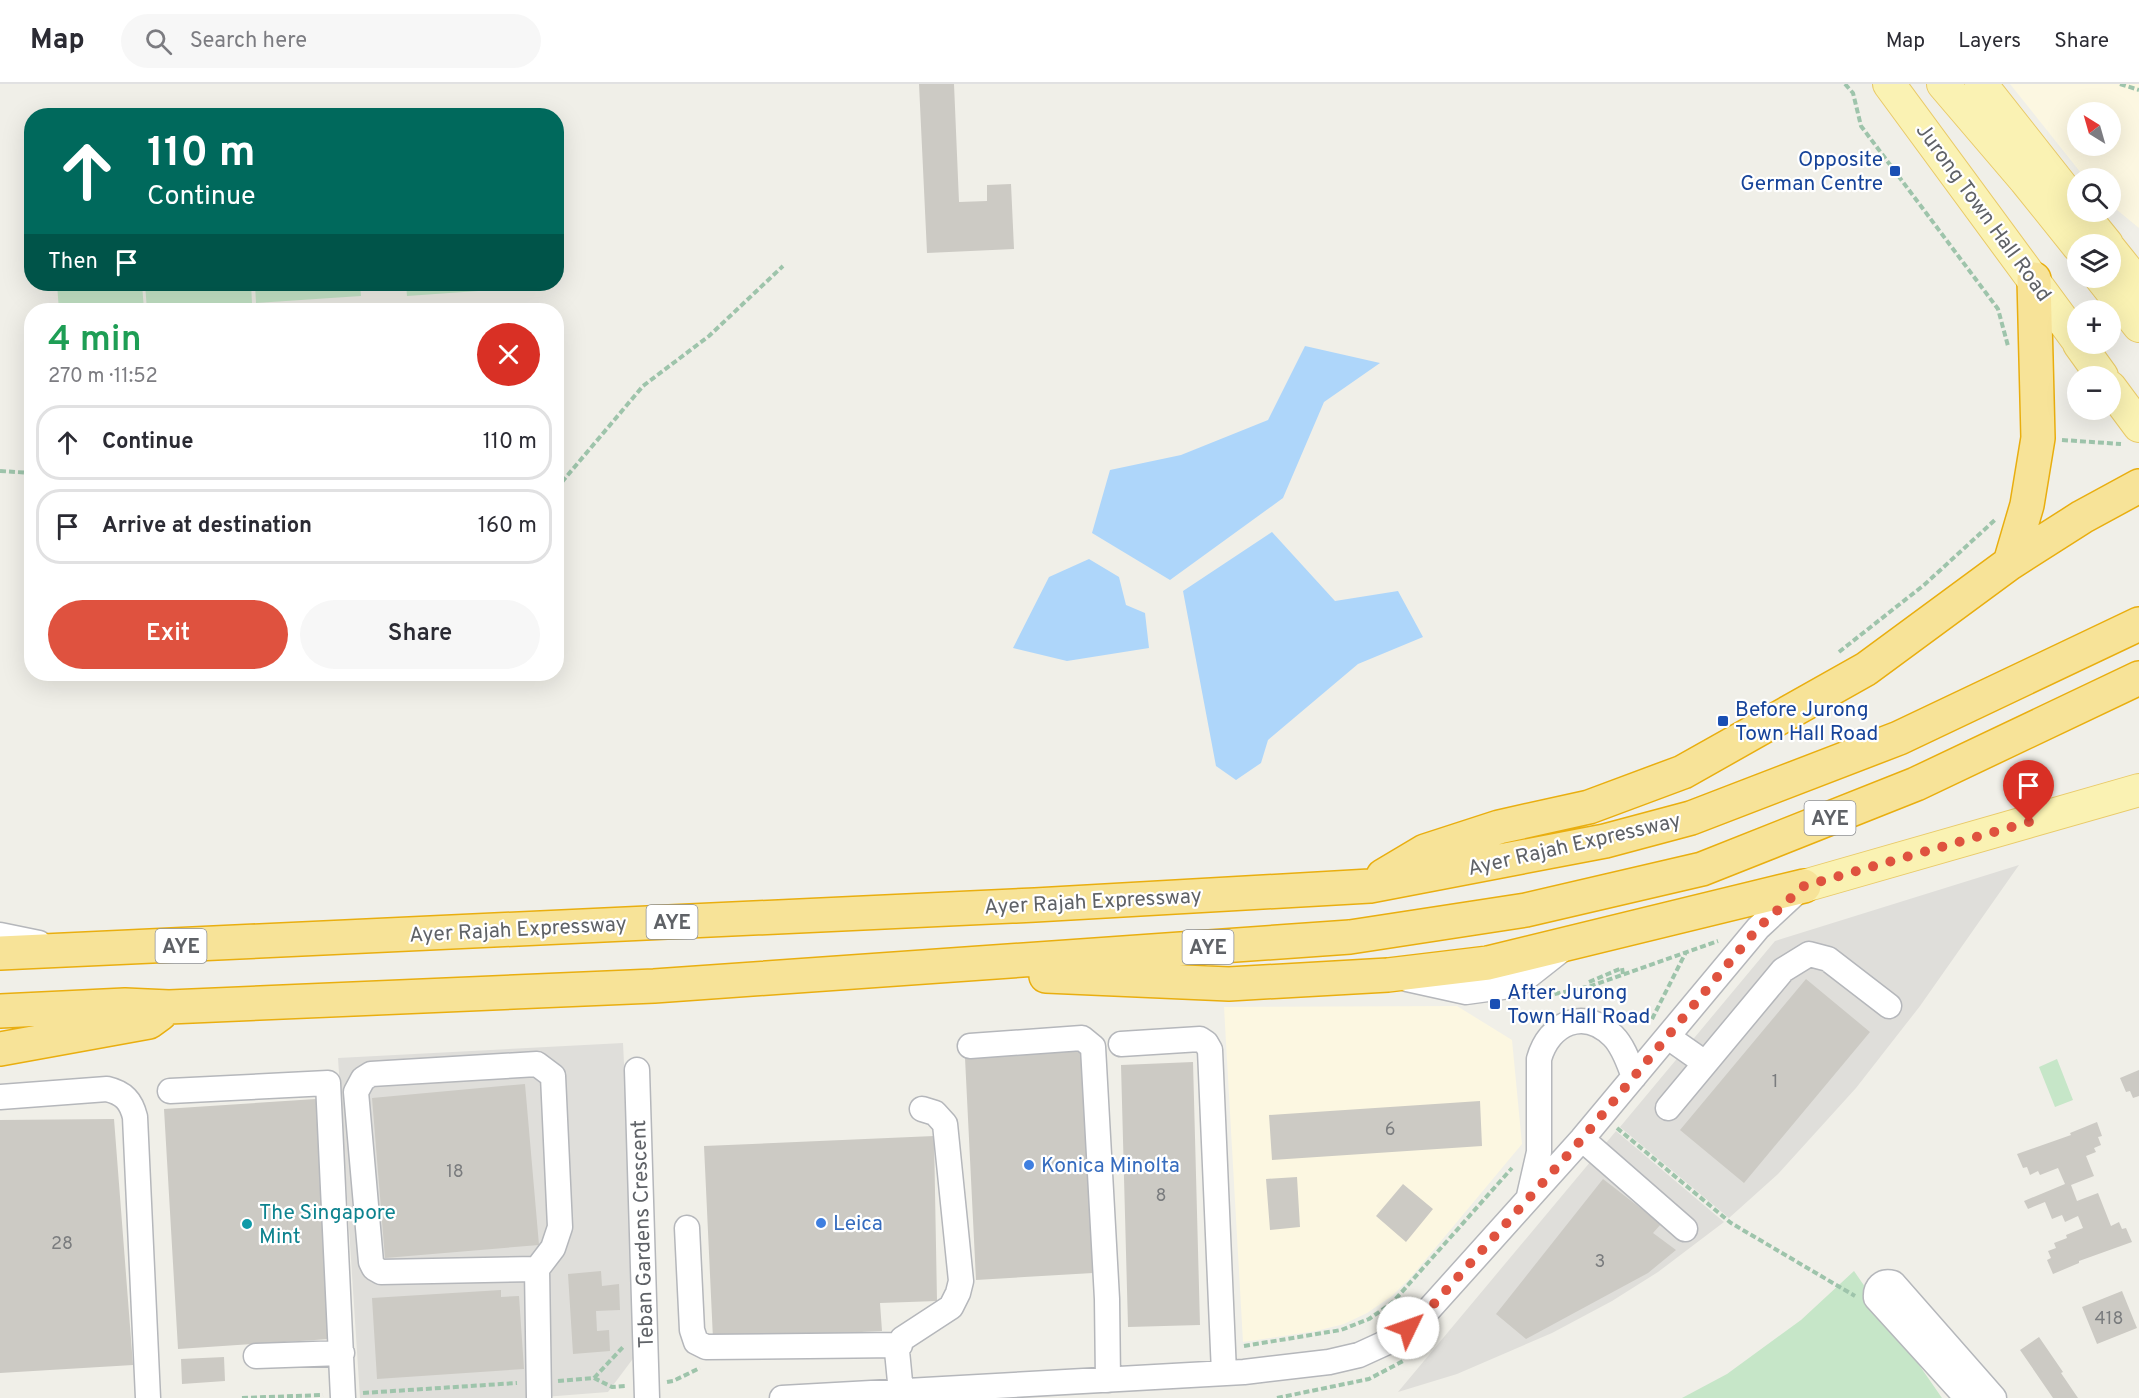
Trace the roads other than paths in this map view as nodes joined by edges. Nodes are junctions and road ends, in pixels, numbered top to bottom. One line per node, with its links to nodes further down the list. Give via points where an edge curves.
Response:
1 (1889, 84): 9 (main road, Jurong Town Hall Road)
2 (1943, 84): 6 (main road, Jurong Town Hall Road)
3 (1981, 84): 4 (main road)
4 (2067, 193)
5 (2089, 222): 7 (main road)
6 (2068, 234)
7 (2099, 234)
8 (2121, 263): 10 (main road)
9 (2034, 279): 12 (main road, Jurong Town Hall Road); 17 (highway, via 2038,438 2027,505)
10 (2139, 285)
11 (2109, 288): 13 (main road)
12 (2067, 326)
13 (2139, 326)
14 (2121, 410): 15 (main road)
15 (2133, 435)
16 (2139, 486): 17 (highway)
17 (2010, 563): 21 (highway, via 1866,669 1683,772 1588,807 1499,827 1425,851)
18 (2139, 624): 21 (highway, Ayer Rajah Expressway / AYE, via 1899,738 1691,818 1605,841)
19 (2139, 678): 26 (highway, AYE, via 1916,784 1702,869 1623,889 1526,910 1350,937)
20 (2139, 790): 22 (main road)
21 (1370, 886): 24 (highway, Ayer Rajah Expressway / AYE)
22 (1804, 886): 26 (highway, via 1488,963 1388,975 1229,984); 30 (street, via 1758,928)
23 (0, 935): 24 (street)
24 (76, 951): 25 (highway, Ayer Rajah Expressway / AYE)
25 (0, 953)
26 (889, 969): 28 (highway, AYE, via 654,986)
27 (1889, 1006): 34 (street, via 1828,959 1809,954 1783,970)
28 (169, 1007): 29 (highway, AYE, via 125,1005); 33 (highway, via 149,1022)
29 (0, 1011)
30 (1658, 1033): 34 (street); 36 (street)
31 (1121, 1044): 49 (street, via 1200,1039 1209,1050)
32 (970, 1046): 50 (street, via 1082,1038 1093,1047)
33 (0, 1049)
34 (1705, 1064): 39 (street)
35 (638, 1070): 52 (street, Teban Gardens Crescent)
36 (1634, 1077): 41 (street); 42 (street, via 1614,1036 1600,1027 1585,1021 1572,1022 1550,1035 1539,1059 1539,1152)
37 (170, 1091): 47 (street, via 328,1083)
38 (0, 1097): 55 (street, via 107,1089 118,1091 133,1105)
39 (1668, 1108)
40 (922, 1109): 46 (street, via 935,1113 945,1124 961,1281 951,1307 902,1339)
41 (1582, 1139): 42 (street); 44 (street)
42 (1528, 1198): 49 (street, via 1423,1316 1394,1340 1329,1362)
43 (687, 1228): 46 (street, via 692,1330 696,1342 706,1347)
44 (1685, 1229)
45 (537, 1269): 45 (street, via 553,1248 560,1227 553,1076 548,1070 537,1064 371,1074 363,1078 356,1092 374,1268 381,1272); 51 (street)
46 (900, 1345): 53 (street, via 897,1351)
47 (342, 1353): 48 (street); 54 (street)
48 (256, 1356)
49 (1223, 1362): 50 (street)
50 (1108, 1380): 53 (street)
51 (538, 1390)
52 (646, 1391)
53 (901, 1392): 56 (street)
54 (343, 1396)
55 (148, 1398)
56 (782, 1398)
57 (1967, 1398): 58 (street, via 1876,1298 1875,1291 1880,1285 1893,1283)
58 (1994, 1398)

